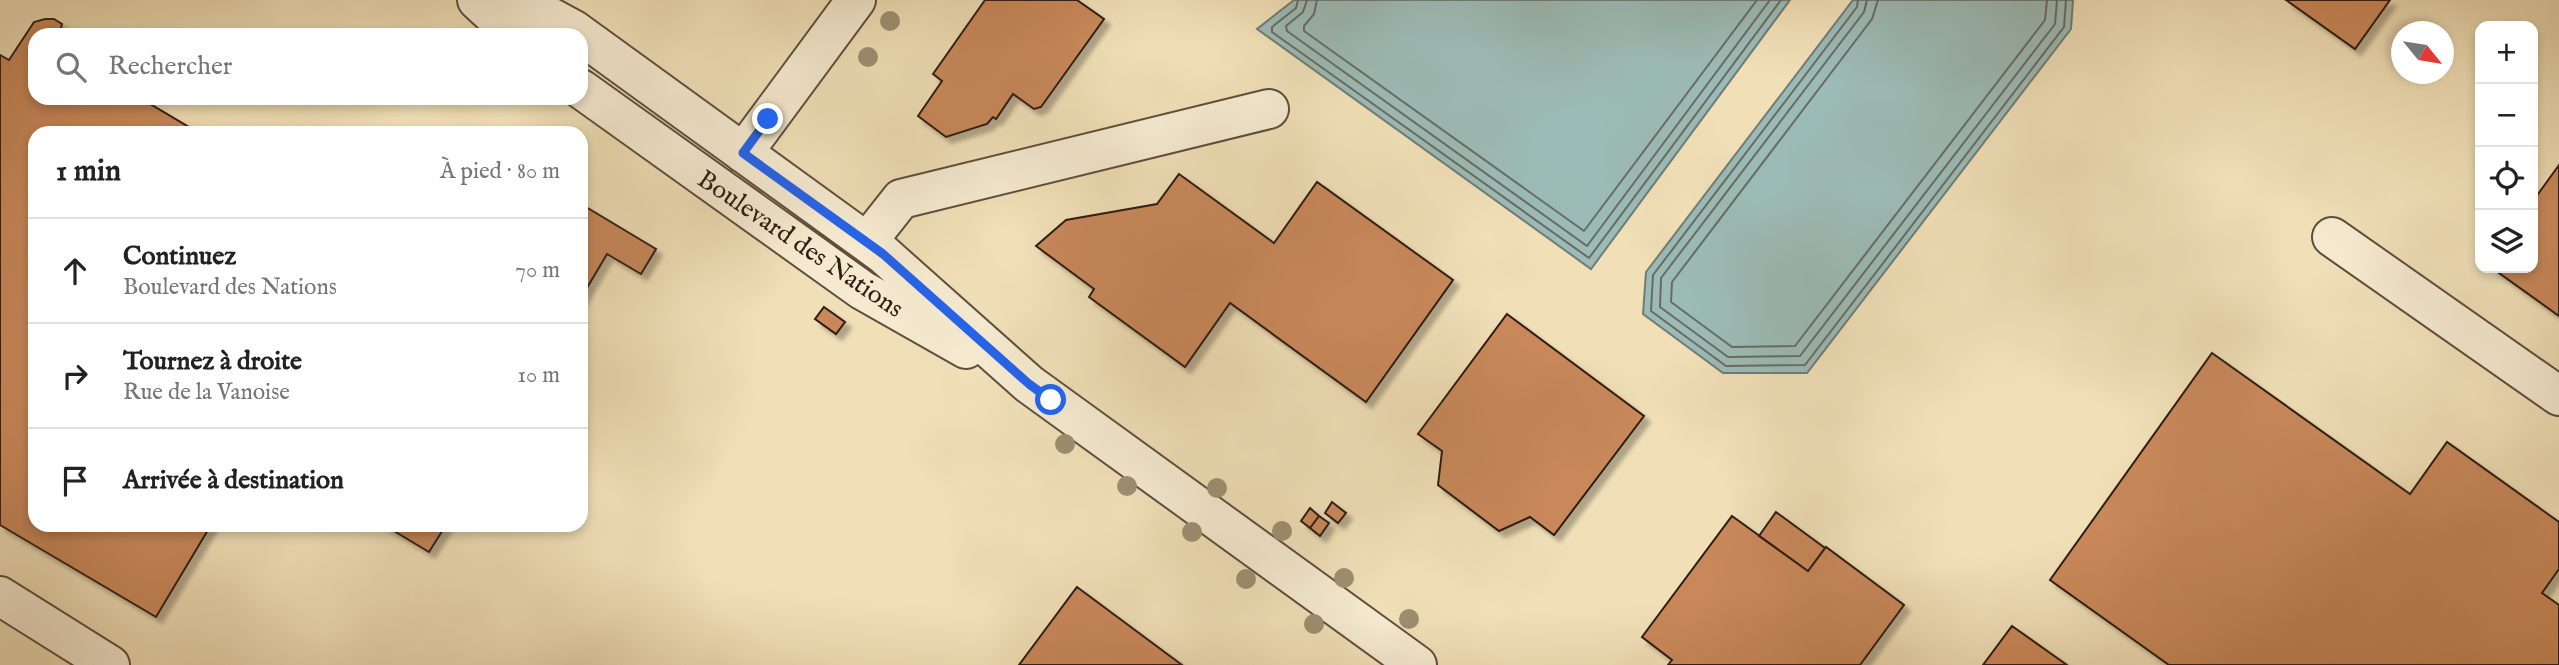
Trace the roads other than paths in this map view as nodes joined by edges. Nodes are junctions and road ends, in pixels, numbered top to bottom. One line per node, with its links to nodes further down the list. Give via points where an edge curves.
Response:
1 (477, 0): 4 (street)
2 (519, 0): 5 (street, Boulevard des Nations)
3 (856, 0): 9 (street)
4 (507, 28)
5 (570, 28)
6 (588, 40): 9 (street, Boulevard des Nations)
7 (588, 94): 12 (street, Boulevard des Nations, via 862,290)
8 (1269, 109): 11 (street, via 901,199)
9 (743, 153): 11 (street, Boulevard des Nations)
10 (2332, 237): 13 (street)
11 (867, 242): 12 (street, Boulevard des Nations)
12 (1029, 384): 16 (street, Boulevard des Nations)
13 (2559, 396)
14 (0, 596): 15 (street)
15 (110, 665)
16 (1417, 665)

